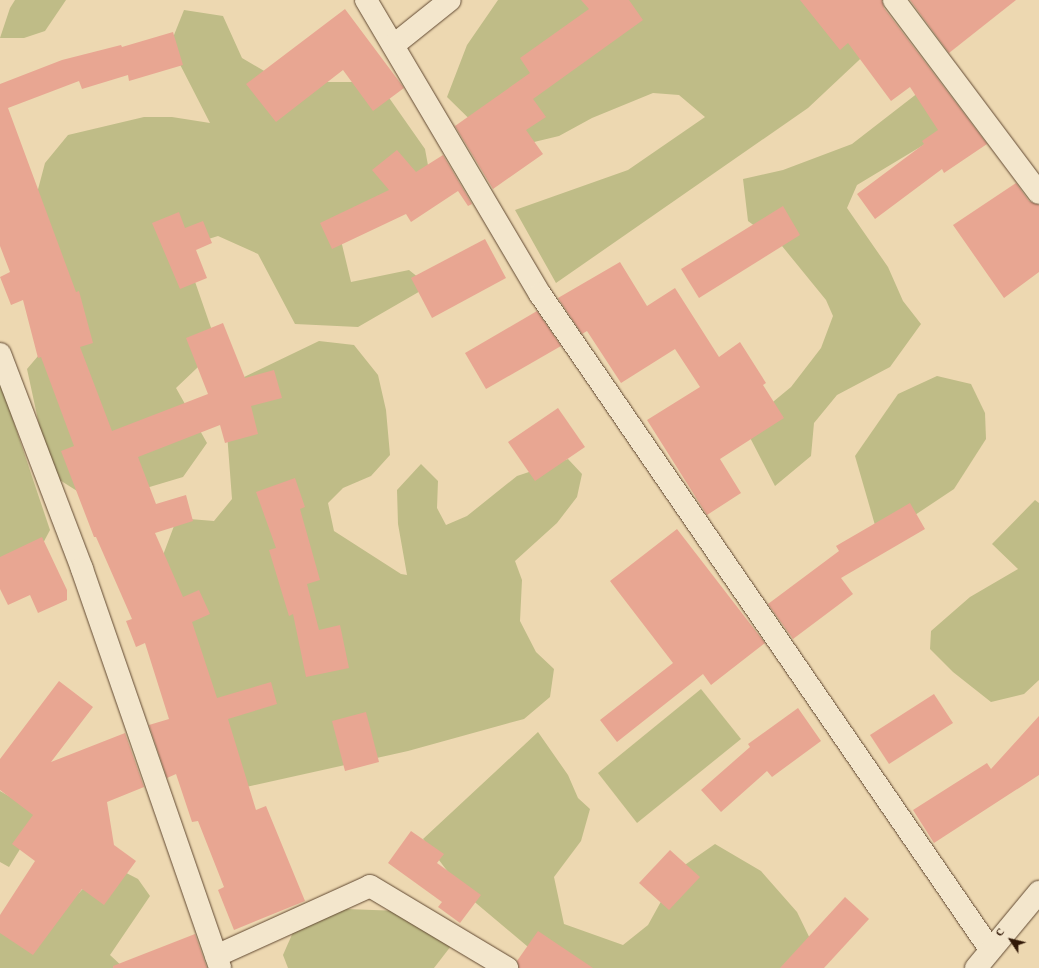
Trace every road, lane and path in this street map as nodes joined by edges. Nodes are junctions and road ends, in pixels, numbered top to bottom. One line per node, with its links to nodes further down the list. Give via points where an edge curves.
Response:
1 (366, 0): 4 (street)
2 (450, 0): 4 (street)
3 (894, 0): 5 (street)
4 (395, 44): 8 (street, via 540,294)
5 (1039, 193)
6 (0, 354): 9 (street, via 82,570)
7 (1039, 892): 8 (street)
8 (990, 949): 11 (street)
9 (218, 962): 10 (street, via 370,886)
10 (507, 968)
11 (976, 968)

